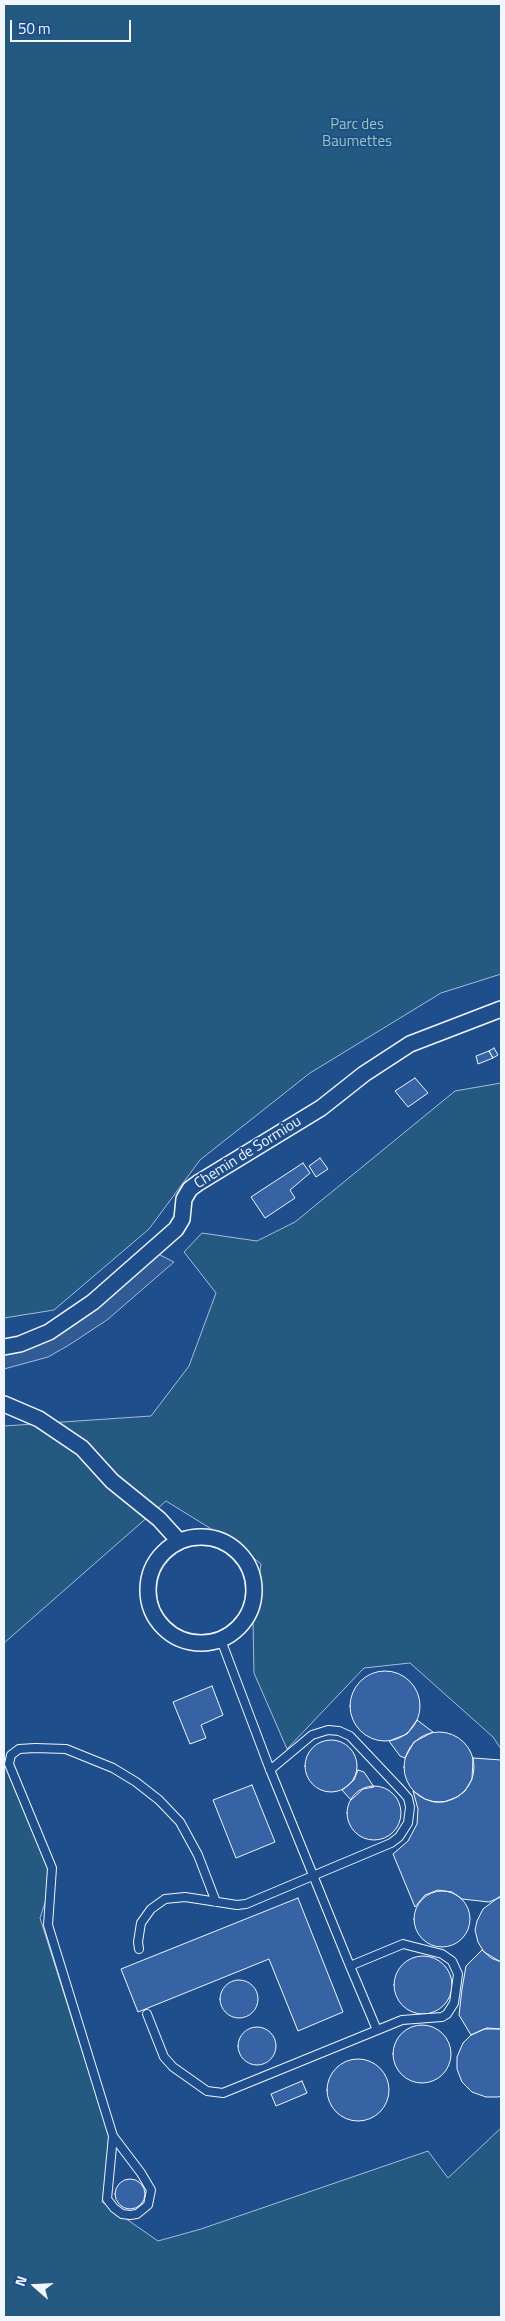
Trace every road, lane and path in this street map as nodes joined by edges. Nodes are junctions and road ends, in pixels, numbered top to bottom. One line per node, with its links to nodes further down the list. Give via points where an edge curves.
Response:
1 (501, 1009): 2 (street, Chemin de Sormiou, via 410,1044 321,1108 198,1183 184,1199 182,1219 176,1229 93,1302 49,1332)
2 (4, 1347)
3 (4, 1404): 4 (street, via 46,1423 82,1448 112,1481 159,1519)
4 (179, 1542): 5 (street, via 167,1549 151,1571 148,1598 152,1612 169,1633 181,1640 208,1644); 5 (street, via 209,1537 224,1542 236,1550 253,1576 253,1599 245,1620)
5 (221, 1640): 6 (lane)
6 (270, 1770): 7 (lane); 7 (lane, via 312,1735 328,1730 339,1731 350,1736 408,1798 408,1823 399,1838)
7 (314, 1875): 8 (lane, via 246,1904); 10 (lane)
8 (216, 1902): 9 (lane, via 175,1897 160,1902 141,1923); 13 (lane, via 198,1855 180,1822 136,1782 113,1768 66,1750 19,1749 11,1755 9,1764 52,1868 48,1925)
9 (139, 1949)
10 (350, 1966): 12 (lane); 12 (lane, via 403,1944 442,1954 456,1967 454,2003 447,2014 402,2020)
11 (147, 2014): 12 (lane, via 164,2057 173,2067 207,2091 215,2093 254,2082)
12 (378, 2030)
13 (113, 2136): 13 (lane, via 107,2199 118,2211 133,2215 148,2205 151,2190)

